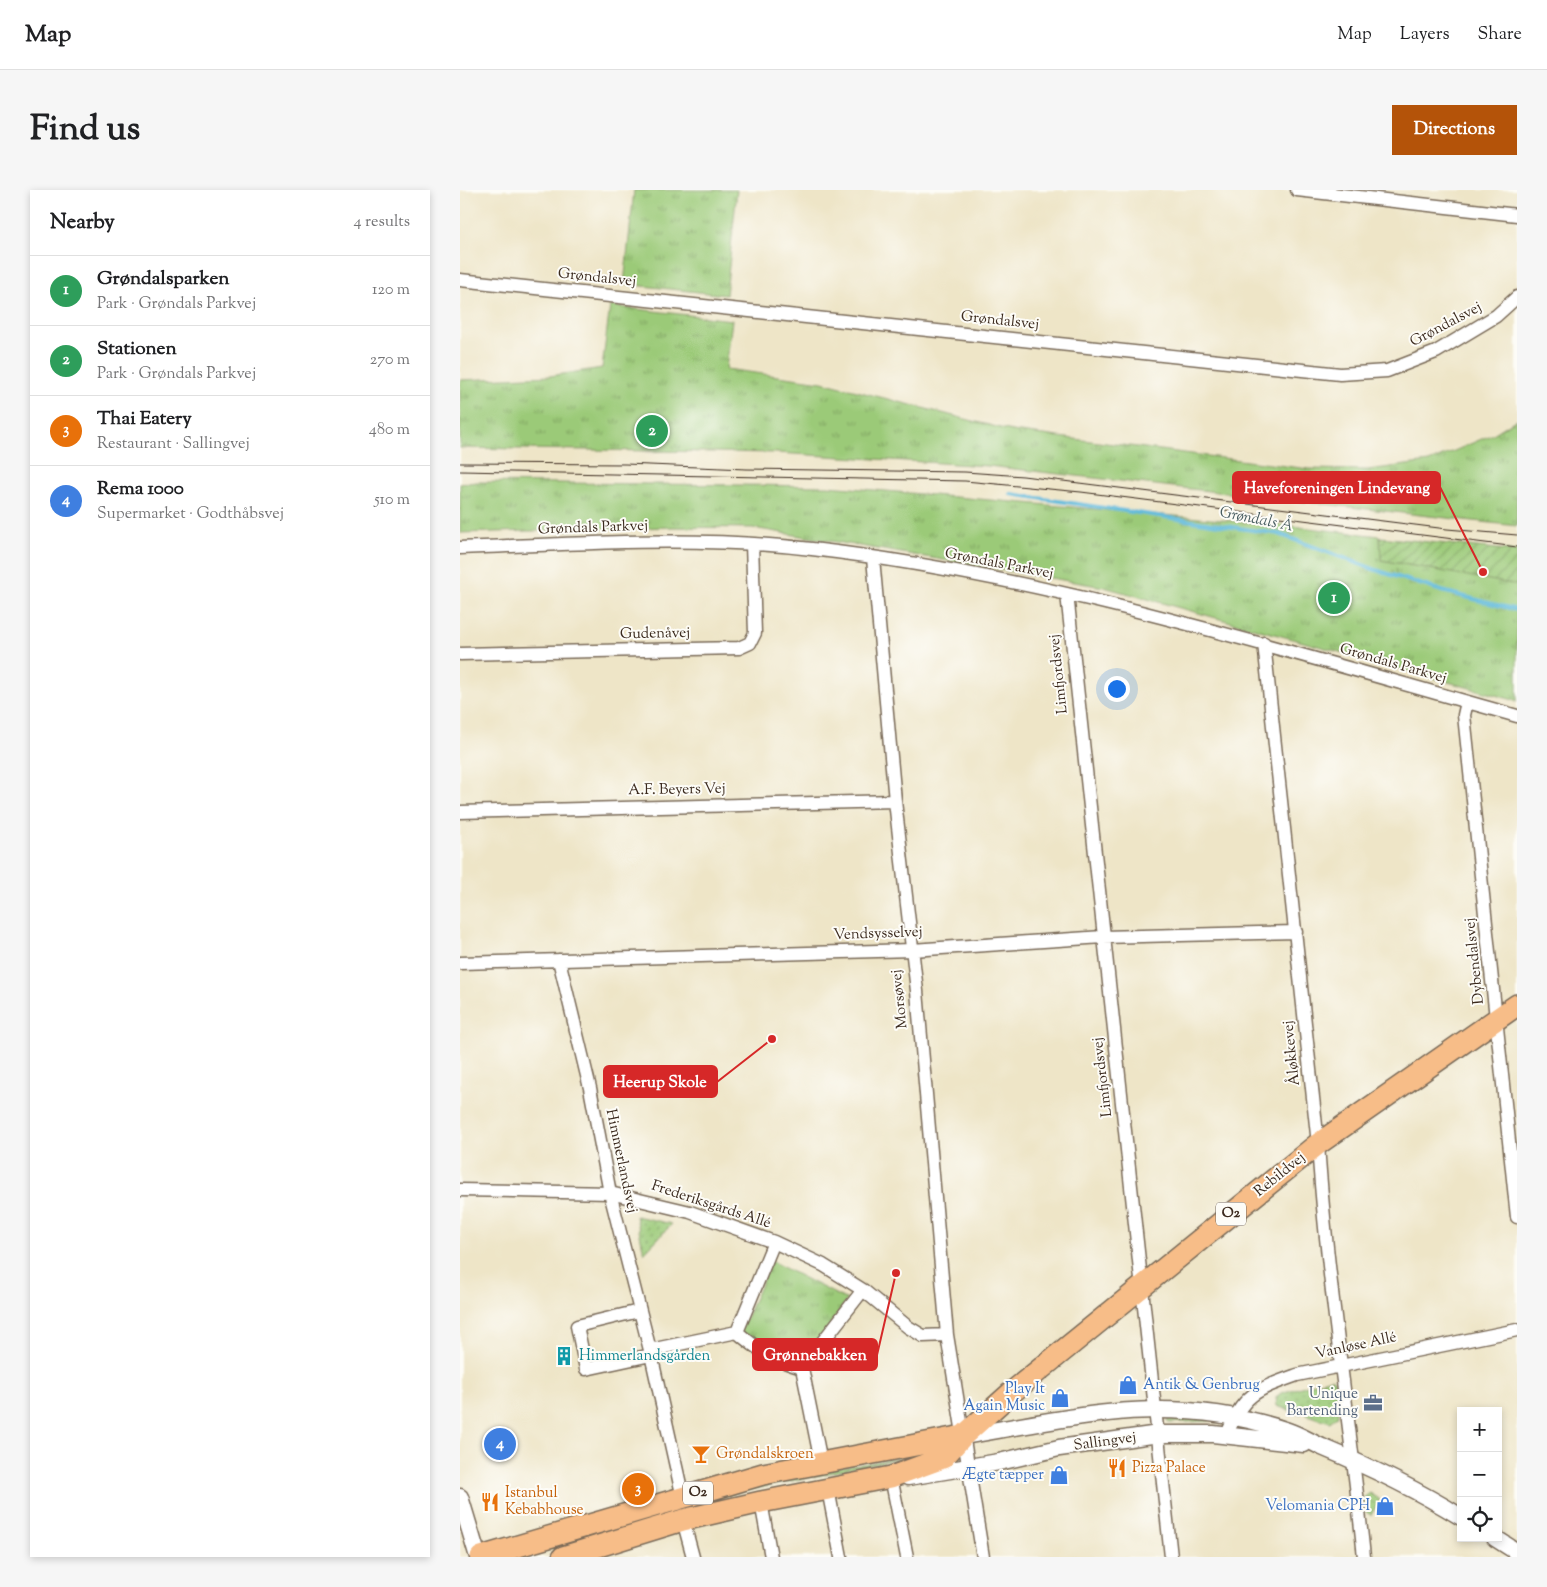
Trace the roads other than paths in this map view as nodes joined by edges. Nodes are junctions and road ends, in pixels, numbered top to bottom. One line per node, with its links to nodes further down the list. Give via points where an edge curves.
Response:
1 (1297, 190): 2 (street)
2 (1517, 215)
3 (460, 280): 4 (street, Grøndalsvej, via 1340,374 1388,371 1436,352 1496,316)
4 (1517, 298)
5 (752, 544): 6 (street, Grøndals Parkvej, via 701,542); 7 (street, Grøndals Parkvej); 10 (street, Gudenåvej, via 755,633 750,643 739,648)
6 (460, 548)
7 (874, 558): 8 (street, Grøndals Parkvej); 13 (street, Morsøvej)
8 (1067, 594): 9 (street, Grøndals Parkvej); 16 (street, Limfjordsvej)
9 (1264, 643): 11 (street, Grøndals Parkvej); 15 (street, Åløkkevej)
10 (460, 654)
11 (1467, 702): 12 (street, Grøndals Parkvej); 21 (street, Dybendalsvej, via 1464,715)
12 (1517, 716)
13 (895, 801): 14 (street, A.F. Beyers Vej); 17 (street, Morsøvej)
14 (460, 812)
15 (1296, 932): 16 (street, Vendsysselvej); 22 (street, Åløkkevej)
16 (1103, 938): 17 (street, Vendsysselvej); 27 (street, Limfjordsvej)
17 (912, 950): 18 (street, Vendsysselvej); 32 (street, Morsøvej)
18 (559, 960): 19 (street, Vendsysselvej); 24 (street, Himmerlandsvej, via 590,1088)
19 (460, 963)
20 (1517, 1005): 21 (main road, Rebildvej / O2)
21 (1498, 1018): 22 (main road, Rebildvej / O2); 25 (street, Dybendalsvej)
22 (1318, 1144): 27 (main road, Rebildvej / O2); 34 (street, Åløkkevej)
23 (460, 1190): 24 (street, Frederiksgårds Allé)
24 (610, 1193): 26 (street, Frederiksgårds Allé, via 690,1212); 29 (street, Himmerlandsvej)
25 (1517, 1217)
26 (774, 1242): 28 (street, Frederiksgårds Allé, via 823,1265); 31 (street, Frederiksgårds Allé)
27 (1144, 1284): 36 (street, Limfjordsvej); 40 (main road, Rebildvej / O2)
28 (863, 1290): 32 (street, Frederiksgårds Allé, via 923,1336); 35 (street)
29 (639, 1311): 33 (street, Himmerlandsvej); 33 (street, via 577,1326 586,1369)
30 (1517, 1330): 34 (street, Vanløse Allé)
31 (737, 1332): 33 (street); 35 (street, via 757,1350)
32 (947, 1334): 40 (street, Morsøvej)
33 (650, 1353): 48 (street, Himmerlandsvej)
34 (1340, 1365): 37 (street, Vanløse Allé, via 1264,1387 1243,1403); 42 (street, Åløkkevej)
35 (802, 1368): 43 (street)
36 (1157, 1410): 37 (street, Sallingvej); 38 (street, Limfjordsvej); 40 (street, Sallingvej)
37 (1233, 1417): 39 (street, Vanløse Allé); 41 (street, Sallingvej, via 1264,1423)
38 (1159, 1434): 39 (street, Sallingvej); 44 (street, Sallingvej, via 1059,1448); 61 (street, Limfjordsvej)
39 (1226, 1435): 41 (street, Sallingvej)
40 (963, 1436): 43 (main road, Sallingvej / O2); 44 (street, Morsøvej); 45 (main road, Sallingvej / O2, via 943,1458)
41 (1321, 1447): 42 (street, Sallingvej)
42 (1354, 1460): 50 (street, Sallingvej); 62 (street, Åløkkevej)
43 (821, 1462): 48 (main road, Sallingvej / O2, via 762,1474)
44 (967, 1466): 45 (street, Sallingvej, via 918,1477); 60 (street, Morsøvej)
45 (891, 1477): 46 (main road, Sallingvej / O2); 59 (street)
46 (828, 1489): 49 (main road, Sallingvej / O2); 58 (street)
47 (460, 1497): 54 (street)
48 (683, 1498): 54 (main road, Sallingvej / O2)
49 (761, 1502): 51 (main road, Sallingvej / O2); 57 (street)
50 (1457, 1515)
51 (683, 1520): 55 (main road, Sallingvej / O2); 56 (street)
52 (1501, 1542): 53 (street)
53 (1517, 1552)
54 (480, 1557)
55 (562, 1557)
56 (693, 1557)
57 (771, 1557)
58 (841, 1557)
59 (907, 1557)
60 (983, 1557)
61 (1171, 1557)
62 (1364, 1557)

